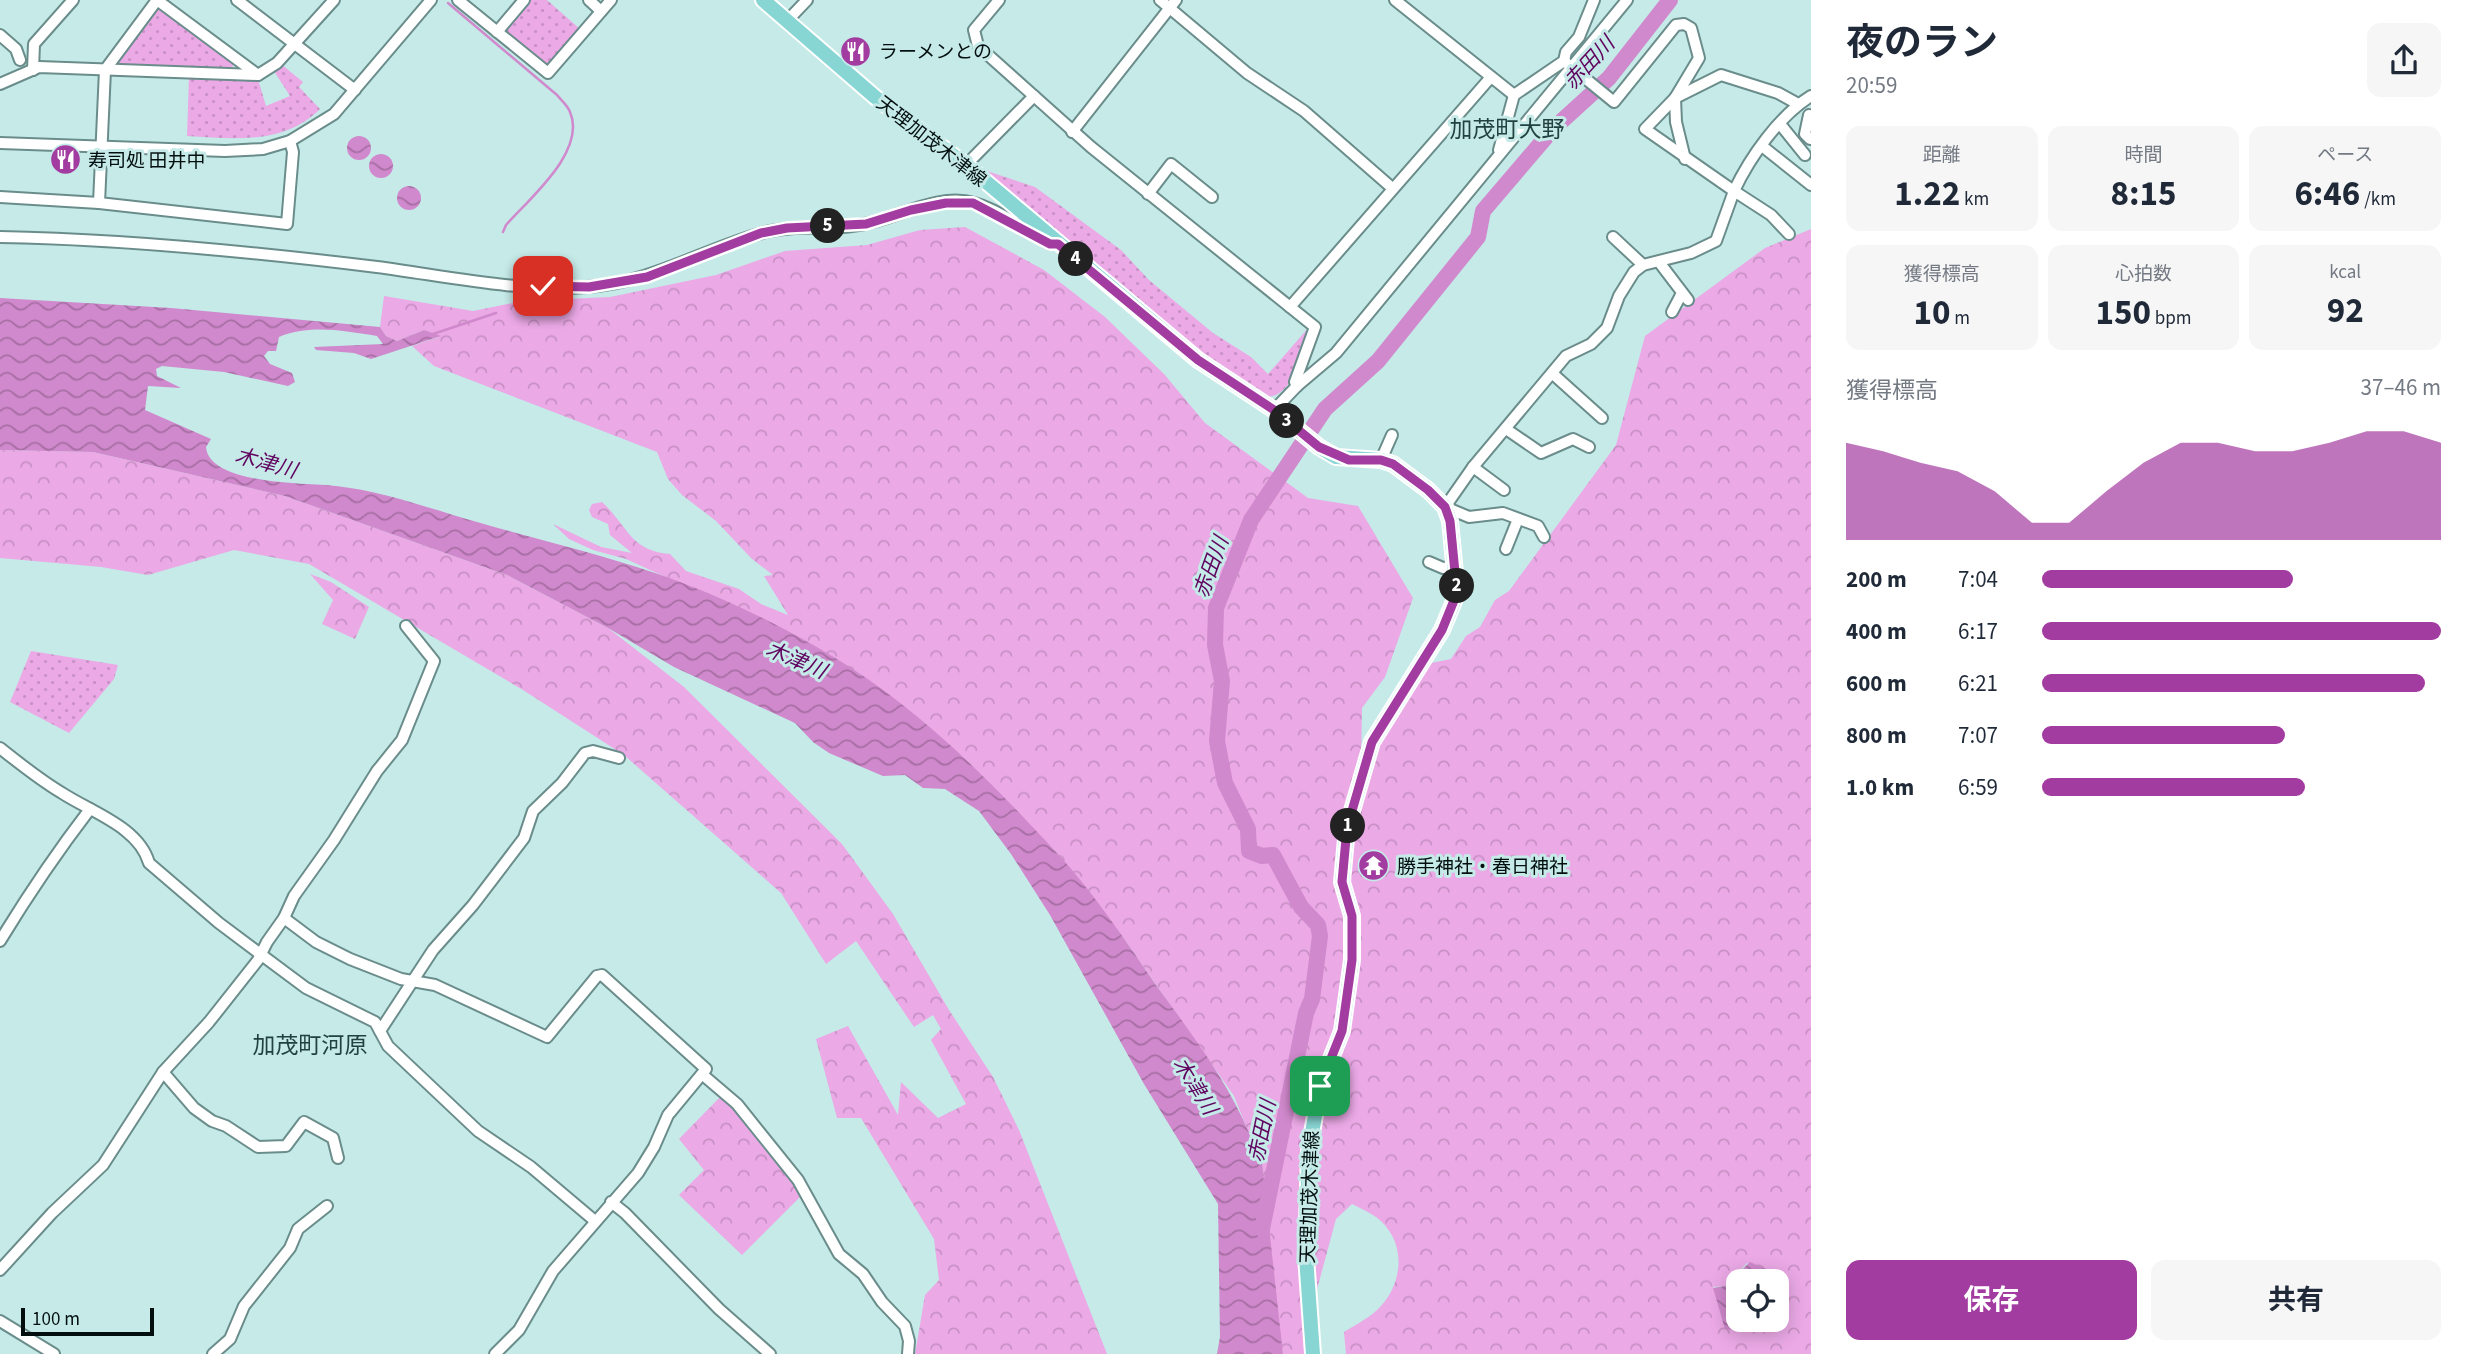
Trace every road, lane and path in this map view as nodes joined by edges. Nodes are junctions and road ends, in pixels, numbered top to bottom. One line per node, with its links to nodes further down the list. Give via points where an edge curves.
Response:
1 (73, 0): 25 (street, via 34,44)
2 (157, 0): 26 (street); 27 (street)
3 (237, 0): 22 (street)
4 (334, 0): 22 (street)
5 (431, 0): 30 (street)
6 (458, 0): 20 (street)
7 (524, 0): 20 (street)
8 (589, 0): 18 (street)
9 (611, 0): 18 (street)
10 (763, 0): 19 (main road, 天理加茂木津線)
11 (807, 0): 19 (street)
12 (999, 0): 32 (street, via 974,34 978,46)
13 (1160, 0): 17 (street)
14 (1395, 0): 28 (street)
15 (1594, 0): 24 (street, via 1579,37 1566,52)
16 (1627, 0): 24 (street)
17 (1174, 4): 38 (street); 49 (street, via 1247,73 1304,111)
18 (601, 11): 20 (street, via 548,73)
19 (787, 21): 47 (main road, 天理加茂木津線, via 910,125)
20 (497, 32)
21 (0, 35): 23 (street, via 16,49)
22 (296, 44): 27 (street); 30 (street)
23 (20, 60)
24 (1568, 64): 31 (street); 34 (street, via 1614,102 1676,25 1684,23 1692,27 1699,58); 44 (street)
25 (33, 70): 26 (street); 29 (street)
26 (106, 70): 27 (street); 43 (street)
27 (258, 75)
28 (1491, 77): 31 (street); 49 (street)
29 (0, 84)
30 (355, 90): 40 (street, via 334,114)
31 (1514, 95): 44 (street)
32 (1034, 96): 38 (street); 47 (street)
33 (1811, 96): 35 (street)
34 (1675, 98): 35 (street, via 1721,75 1778,93); 46 (street); 46 (street, via 1645,129)
35 (1797, 106): 36 (street); 37 (street)
36 (1810, 116): 39 (street, via 1805,134)
37 (1780, 124): 42 (street); 45 (street)
38 (1072, 132): 51 (street)
39 (1810, 139)
40 (290, 141): 43 (street, via 263,149 225,151); 54 (street, via 293,152 286,224)
41 (0, 143): 43 (street)
42 (1762, 146): 48 (street); 50 (street)
43 (101, 147): 54 (street)
44 (1498, 155): 64 (street, via 1336,353)
45 (1805, 155)
46 (1685, 159): 50 (street)
47 (966, 165): 58 (main road, 天理加茂木津線)
48 (1811, 185)
49 (1391, 187): 61 (street, via 1368,220)
50 (1734, 191): 55 (street, via 1771,215); 59 (street, via 1716,241)
51 (1148, 194): 53 (street, via 1171,164); 61 (street)
52 (0, 197): 54 (street)
53 (1212, 197)
54 (99, 203)
55 (1789, 234)
56 (0, 237): 58 (street, via 74,238 565,288 647,277 761,233 866,224 953,202 973,203)
57 (1613, 237): 60 (street)
58 (1058, 244): 65 (main road, 天理加茂木津線, via 1198,360)
59 (1660, 262): 60 (street); 62 (street, via 1685,296)
60 (1643, 265): 63 (street, via 1619,296 1607,328 1591,344 1566,356)
61 (1290, 307): 64 (street, via 1314,327)
62 (1672, 312)
63 (1553, 374): 66 (street); 67 (street)
64 (1297, 386): 65 (street)
65 (1274, 410): 70 (main road, 天理加茂木津線, via 1319,447 1349,460)
66 (1602, 418)
67 (1506, 429): 69 (street, via 1541,453 1573,439); 71 (street)
68 (1392, 435): 70 (street)
69 (1589, 447)
70 (1381, 460): 73 (main road, 天理加茂木津線, via 1403,471)
71 (1473, 467): 72 (street); 73 (street)
72 (1504, 490)
73 (1445, 507): 74 (street, via 1469,517 1503,513); 78 (main road, 天理加茂木津線)
74 (1518, 519): 75 (street, via 1538,526); 76 (street)
75 (1544, 537)
76 (1506, 549)
77 (1429, 562): 78 (street)
78 (1456, 567): 101 (main road, 天理加茂木津線, via 1453,605 1372,742 1347,828 1342,882 1352,916 1351,970 1342,1031 1320,1086 1309,1151 1306,1256)
79 (406, 626): 83 (street, via 434,661 418,705 402,740 293,896)
80 (0, 748): 82 (street)
81 (619, 758): 86 (street, via 585,753 533,811 524,838)
82 (90, 809): 84 (street, via 43,869); 85 (street, via 145,849 149,863)
83 (284, 918): 85 (street); 86 (street, via 328,948)
84 (0, 941)
85 (261, 954): 87 (street, via 306,988 375,1021); 88 (street)
86 (411, 981): 87 (street); 89 (street, via 435,985 547,1037 602,975 706,1069)
87 (380, 1031): 93 (street, via 388,1046 478,1131 531,1167)
88 (163, 1072): 90 (street, via 194,1108 258,1147 286,1146 303,1122 333,1138); 94 (street, via 103,1165)
89 (703, 1075): 91 (street, via 668,1115 638,1173); 100 (street, via 737,1104 798,1180 839,1254 863,1274 905,1326)
90 (338, 1158)
91 (611, 1202): 93 (street); 99 (street)
92 (327, 1206): 97 (street, via 298,1229 290,1248 244,1306 230,1339)
93 (595, 1221): 98 (street, via 546,1280 519,1330)
94 (0, 1270)
95 (0, 1321): 96 (street)
96 (54, 1354)
97 (213, 1354)
98 (495, 1354)
99 (770, 1354)
100 (908, 1354)
101 (1313, 1354)

